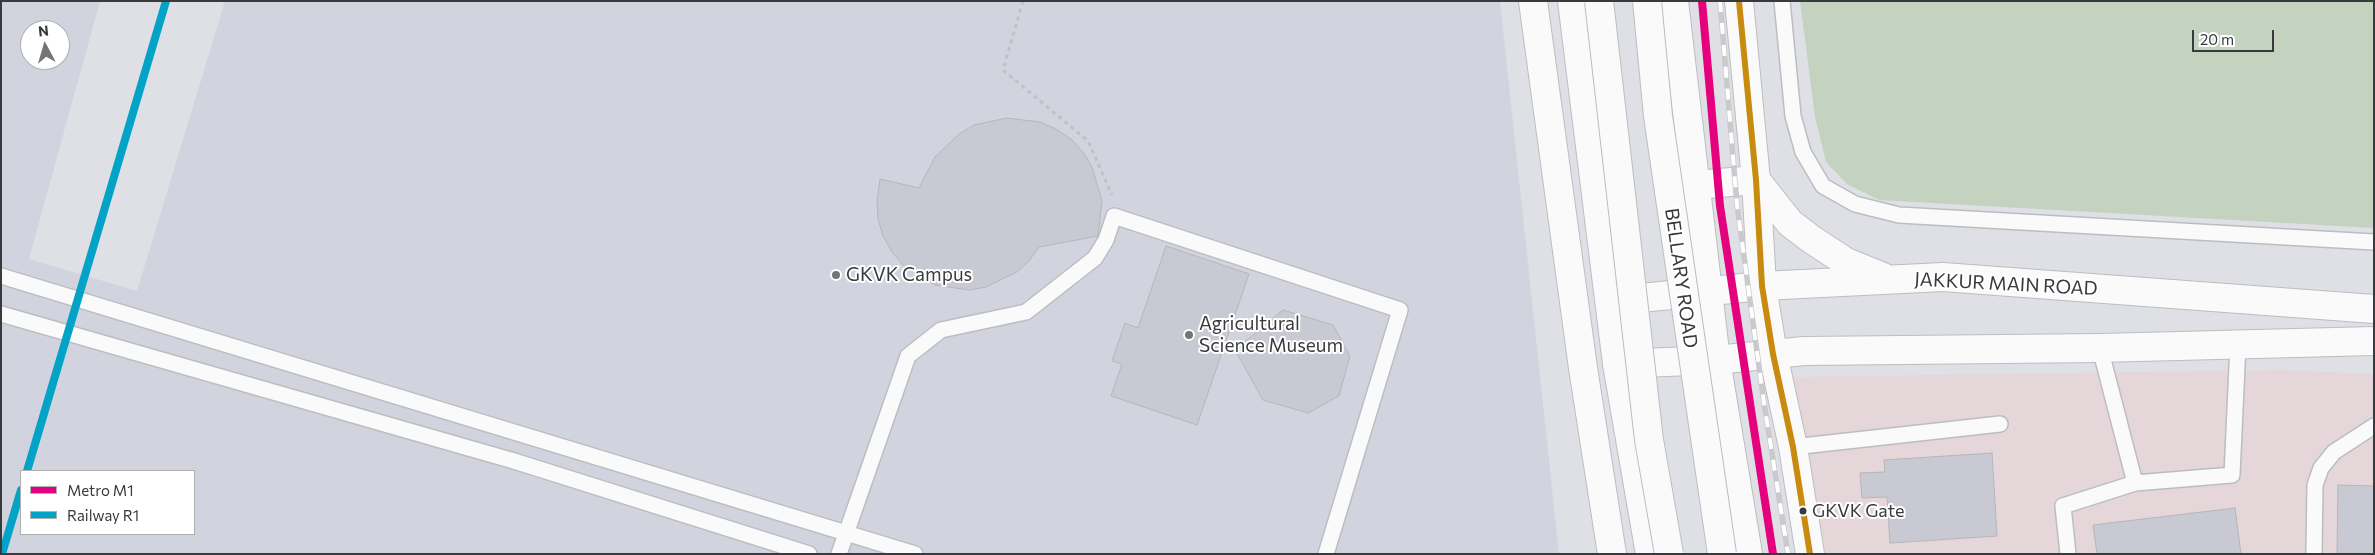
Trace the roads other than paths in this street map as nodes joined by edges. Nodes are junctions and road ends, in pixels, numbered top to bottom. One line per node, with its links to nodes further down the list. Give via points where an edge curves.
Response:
1 (1533, 1): 33 (main road)
2 (1572, 1): 15 (main road)
3 (1599, 1): 35 (main road, bridge, via 1649,440)
4 (1647, 1): 36 (main road, BELLARY ROAD, bridge, via 1658,116)
5 (1674, 1): 9 (main road, BELLARY ROAD)
6 (1739, 1): 8 (main road)
7 (1782, 1): 10 (lane, via 1794,116 1803,152 1823,186 1855,204 1898,215)
8 (1756, 180): 9 (main road); 12 (main road, via 1790,222 1811,239 1846,262); 13 (main road)
9 (1695, 184): 14 (main road, BELLARY ROAD)
10 (2374, 242)
11 (1, 276): 28 (lane)
12 (1890, 280): 13 (main road, JAKKUR MAIN ROAD); 16 (main road, JAKKUR MAIN ROAD, via 1944,278)
13 (1762, 286): 14 (main road, JAKKUR MAIN ROAD); 21 (main road)
14 (1707, 291): 15 (main road, JAKKUR MAIN ROAD); 22 (main road, BELLARY ROAD)
15 (1608, 301): 23 (main road)
16 (2374, 309)
17 (1, 314): 29 (lane, via 514,461)
18 (2374, 341): 19 (main road)
19 (2238, 344): 20 (main road); 27 (lane, via 2232,475)
20 (2100, 348): 21 (main road); 27 (lane)
21 (1773, 354): 22 (main road); 26 (main road)
22 (1716, 360): 23 (main road); 37 (main road, BELLARY ROAD)
23 (1617, 364): 34 (main road)
24 (2000, 424): 26 (lane)
25 (2374, 426): 40 (lane, via 2334,452 2321,468 2315,485)
26 (1792, 446): 38 (main road)
27 (2135, 483): 39 (lane, via 2063,506)
28 (846, 534): 30 (lane); 31 (lane); 32 (lane, via 908,356 941,330 1026,312 1095,258 1106,240 1114,216 1400,310)
29 (809, 554)
30 (839, 554)
31 (915, 554)
32 (1326, 554)
33 (1612, 554)
34 (1650, 554)
35 (1669, 554)
36 (1722, 554)
37 (1748, 554)
38 (1810, 554)
39 (2068, 554)
40 (2314, 554)

